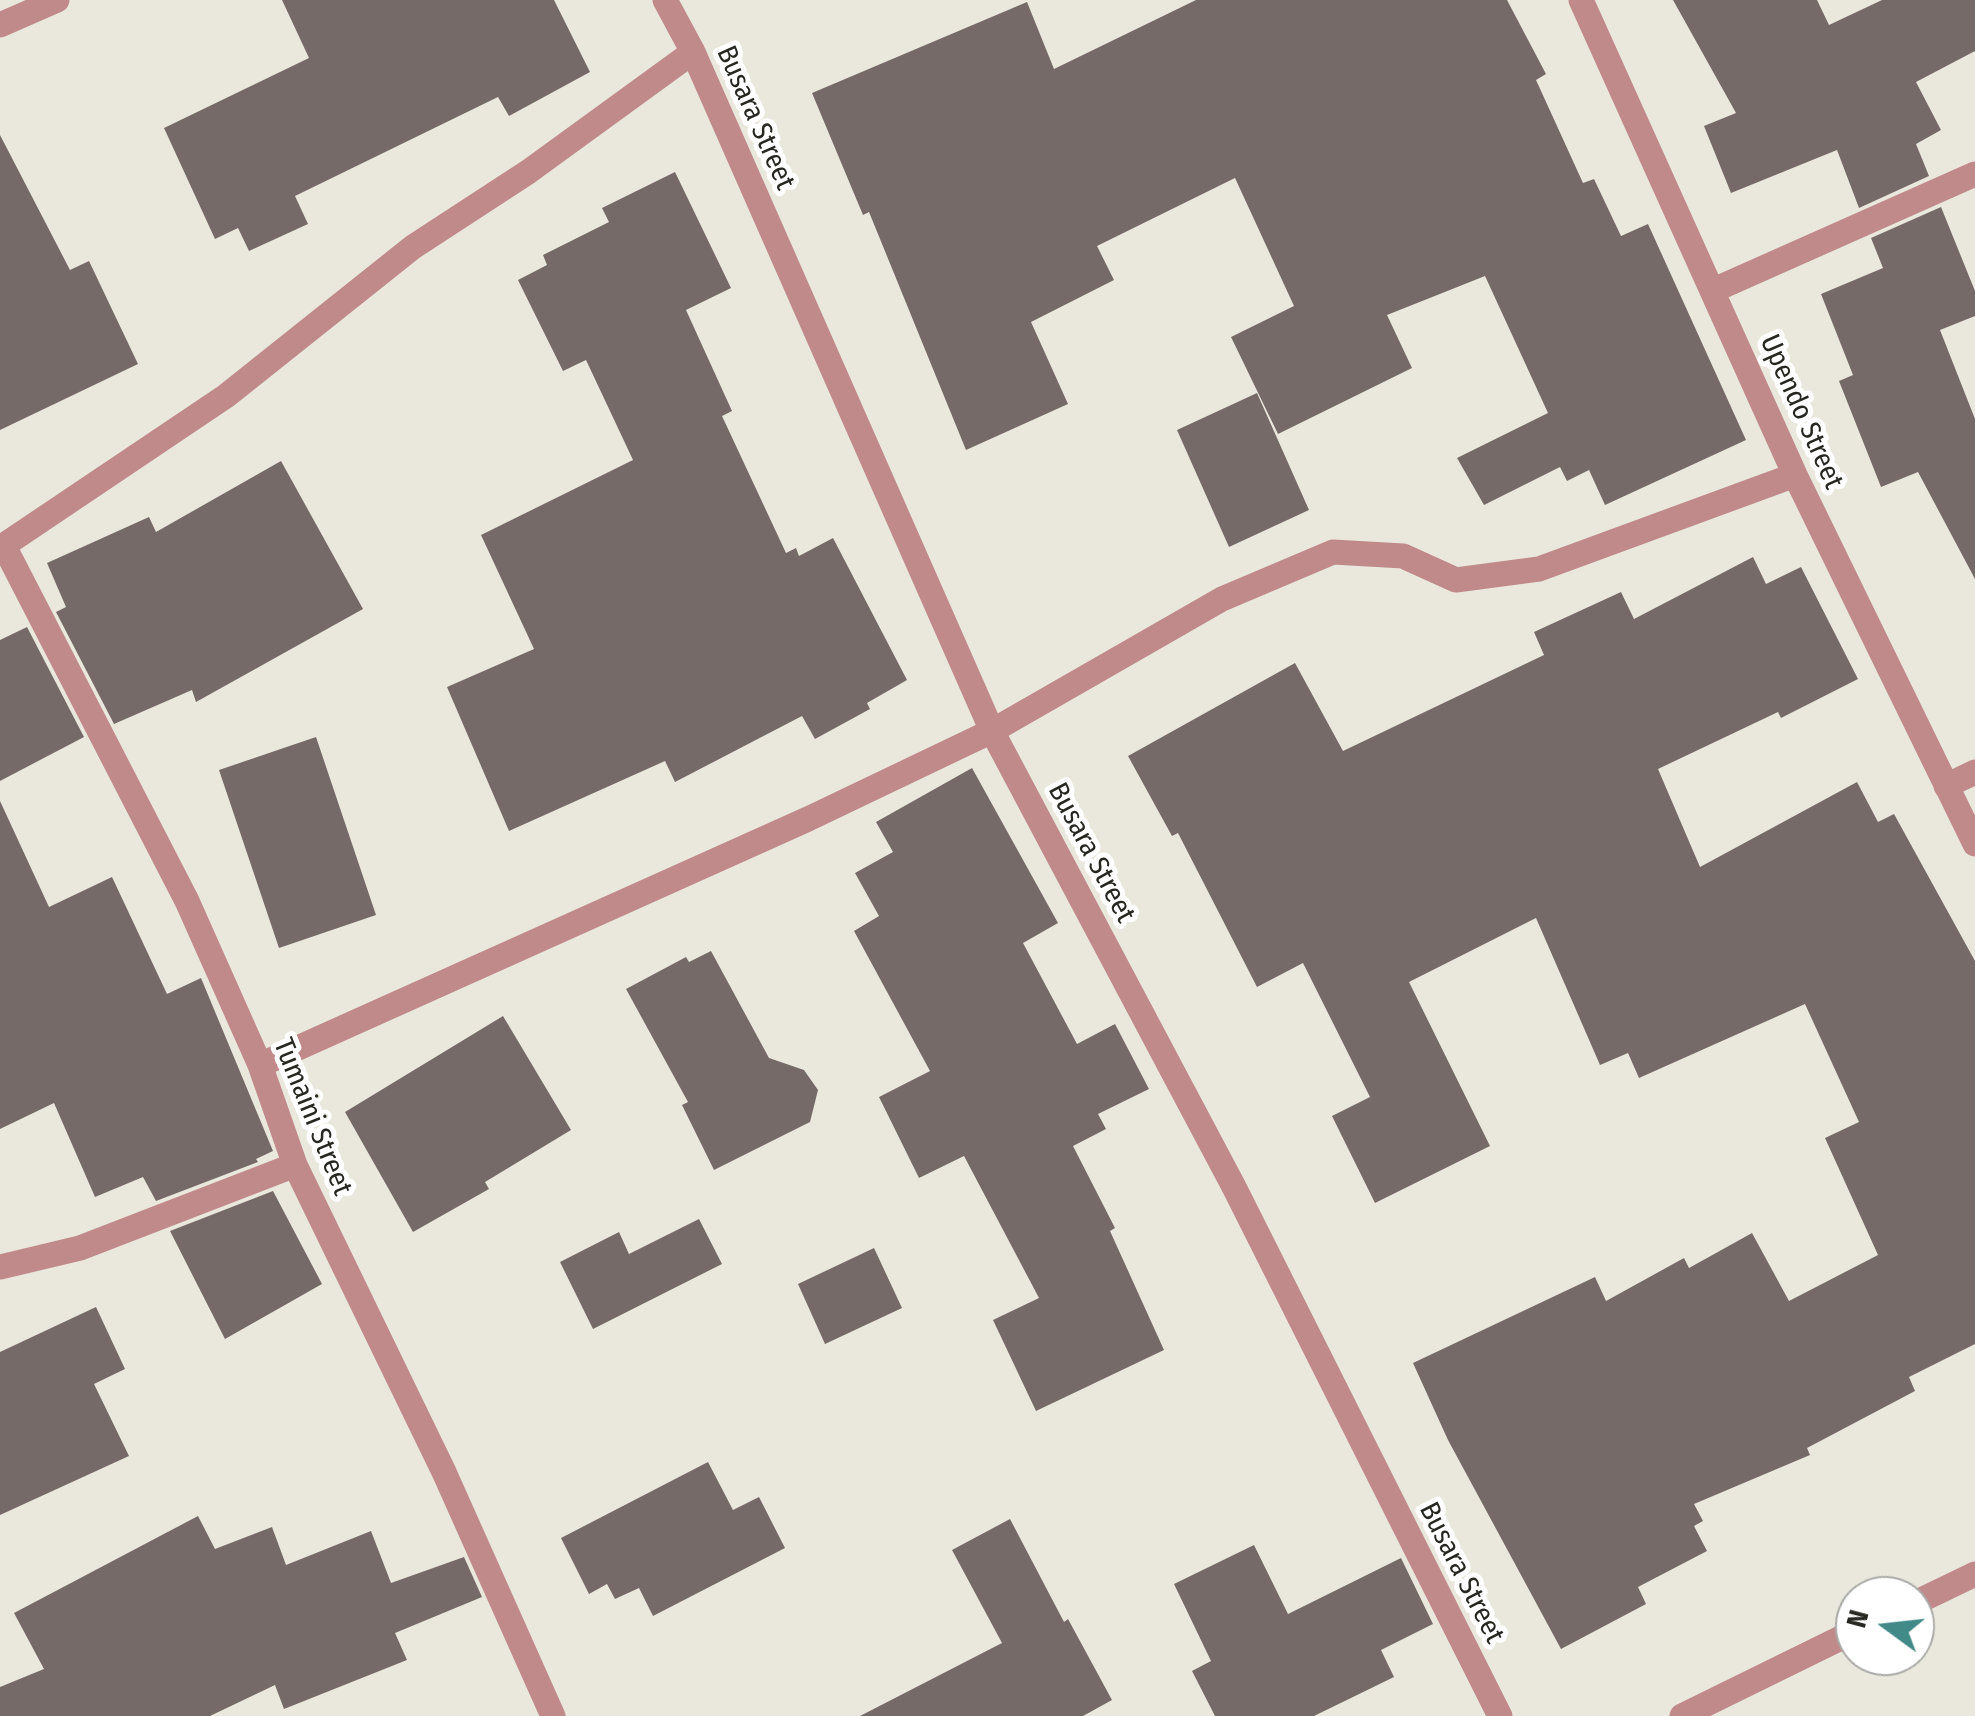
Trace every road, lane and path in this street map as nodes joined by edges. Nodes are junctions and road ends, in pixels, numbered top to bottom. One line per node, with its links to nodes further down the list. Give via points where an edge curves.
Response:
1 (57, 0): 4 (street)
2 (664, 0): 5 (street, Busara Street)
3 (1581, 0): 7 (street, Upendo Street)
4 (0, 25)
5 (693, 52): 9 (street, via 413,247 226,396); 10 (street, Busara Street)
6 (1975, 174): 7 (street)
7 (1714, 290): 8 (street, Upendo Street)
8 (1795, 475): 10 (street, via 1538,569 1456,580 1403,556 1333,552 1222,599); 12 (street, Upendo Street)
9 (2, 547): 14 (street, Tumaini Street, via 187,901)
10 (992, 731): 14 (street); 21 (street, Busara Street, via 1234,1187)
11 (1975, 772): 12 (street)
12 (1946, 786): 13 (street, Upendo Street)
13 (1975, 844)
14 (260, 1064): 15 (street, Tumaini Street)
15 (295, 1165): 16 (street, via 80,1248); 20 (street, Tumaini Street)
16 (0, 1267)
17 (1975, 1574): 18 (street)
18 (1935, 1593)
19 (1835, 1641): 22 (street)
20 (553, 1716)
21 (1500, 1716)
22 (1682, 1716)

